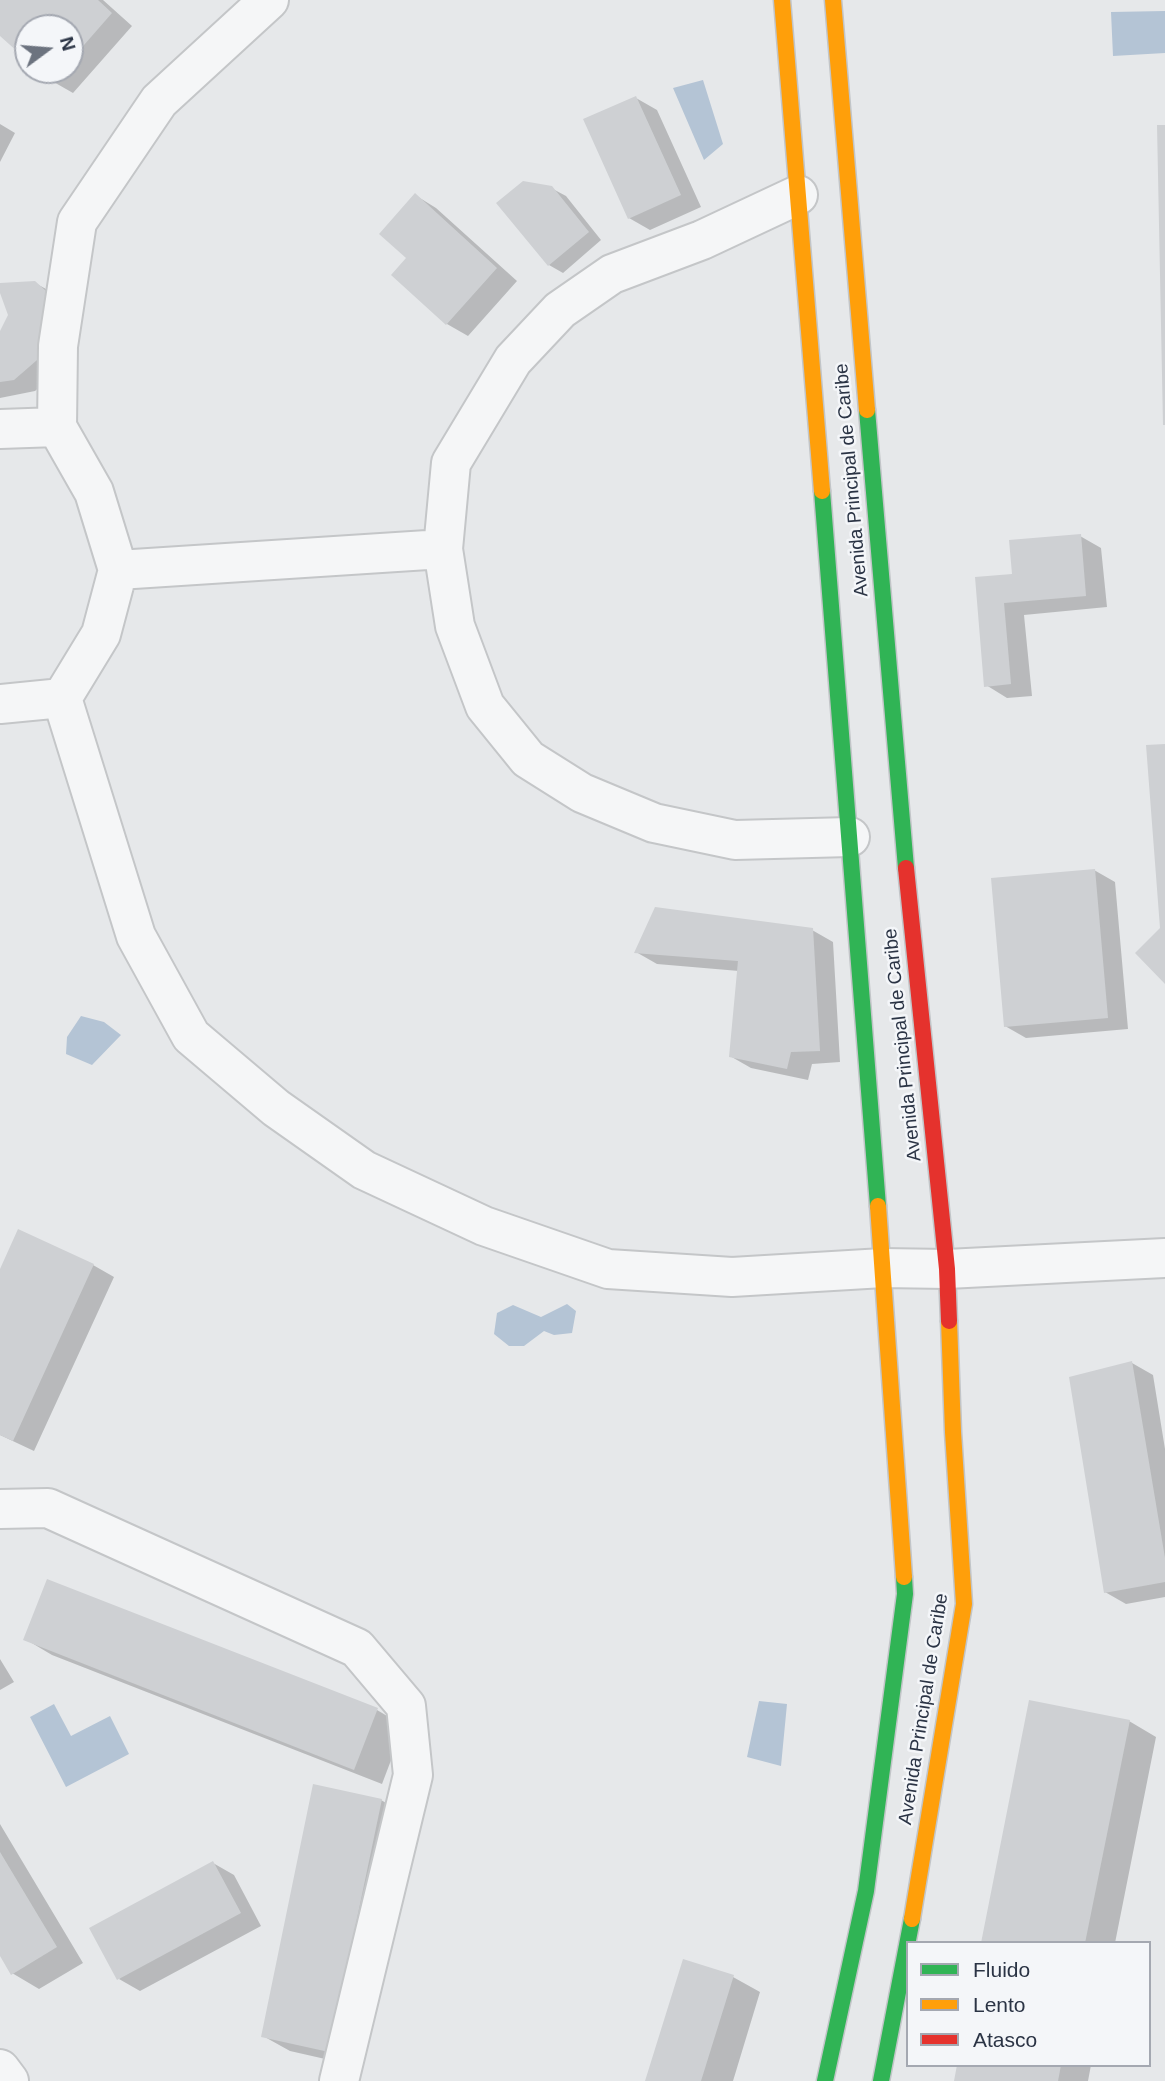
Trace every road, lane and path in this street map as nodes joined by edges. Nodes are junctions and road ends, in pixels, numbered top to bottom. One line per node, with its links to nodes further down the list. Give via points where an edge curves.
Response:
1 (269, 0): 5 (street, via 159,101 77,222 58,346)
2 (782, 0): 4 (main road, Avenida Principal de Caribe)
3 (833, 0): 14 (main road, Avenida Principal de Caribe, via 902,827)
4 (798, 195): 7 (street, via 702,240 611,274 560,310 513,360 451,463); 11 (main road, Avenida Principal de Caribe)
5 (57, 427): 6 (street); 8 (street, via 94,492)
6 (0, 429)
7 (443, 549): 8 (street); 11 (street, via 455,626 485,706 528,759 582,793 654,823 735,840)
8 (118, 570): 9 (street, via 101,634)
9 (62, 698): 10 (street); 13 (street, via 136,936 191,1036 276,1108 353,1162 484,1226 608,1269 732,1277)
10 (0, 704)
11 (850, 837): 13 (main road, Avenida Principal de Caribe)
12 (1165, 1258): 14 (street)
13 (883, 1268): 14 (street); 21 (main road, Avenida Principal de Caribe, via 905,1594 866,1891)
14 (947, 1269): 16 (main road, Avenida Principal de Caribe, via 964,1604)
15 (0, 1510): 20 (street, via 48,1507 357,1648 406,1706 413,1775)
16 (908, 1941)
17 (906, 1953): 22 (main road, Avenida Principal de Caribe)
18 (0, 2069): 19 (street)
19 (9, 2081)
20 (340, 2081)
21 (825, 2081)
22 (881, 2081)

